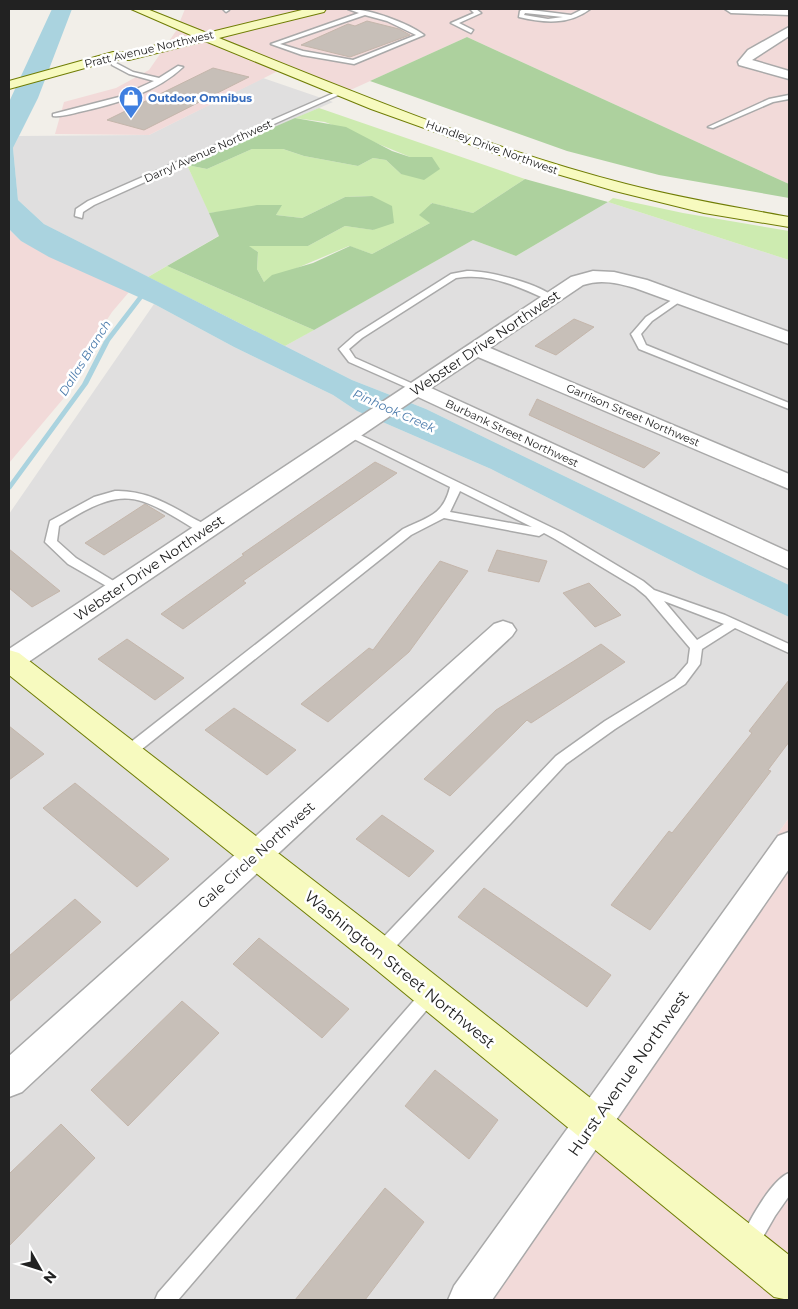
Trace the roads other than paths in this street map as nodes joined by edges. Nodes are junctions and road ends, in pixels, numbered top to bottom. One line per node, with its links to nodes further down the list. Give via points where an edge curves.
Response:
1 (133, 9): 12 (main road)
2 (138, 9): 11 (main road, via 213,24); 15 (main road, Hundley Drive Northwest)
3 (320, 9): 11 (main road, Pratt Avenue Northwest)
4 (351, 9): 9 (lane)
5 (473, 9): 13 (lane, via 478,13 454,23)
6 (587, 9): 10 (lane)
7 (731, 9): 8 (street)
8 (789, 12)
9 (364, 13): 9 (lane, via 421,35 354,62 302,53 274,44)
10 (574, 16): 10 (lane, via 547,22 522,16 524,11)
11 (285, 17): 15 (main road, Pratt Avenue Northwest); 18 (main road, via 261,30 251,41)
12 (144, 26)
13 (471, 31)
14 (789, 31): 22 (street, via 752,53 744,62)
15 (205, 36): 17 (main road, Pratt Avenue Northwest); 18 (main road, Hundley Drive Northwest)
16 (146, 41): 17 (main road)
17 (131, 56): 18 (main road, via 205,50); 19 (main road); 21 (main road, Pratt Avenue Northwest, via 113,56)
18 (261, 58): 25 (main road, Hundley Drive Northwest)
19 (114, 64): 21 (main road); 23 (lane, via 131,73)
20 (180, 67): 23 (lane)
21 (73, 71): 24 (main road, Pratt Avenue Northwest); 26 (main road)
22 (789, 75)
23 (162, 81): 28 (lane, via 103,105)
24 (9, 84)
25 (343, 91): 30 (lane, Darryl Avenue Northwest, via 91,204 79,211); 31 (main road, Hundley Drive Northwest, via 560,171 675,203)
26 (9, 93)
27 (789, 97): 29 (lane, via 771,100)
28 (55, 115)
29 (711, 127)
30 (80, 216)
31 (789, 222)
32 (551, 298): 33 (street, Webster Drive Northwest, via 577,281 593,276 614,277); 35 (street, Webster Drive Northwest); 36 (lane, Burbank Street Northwest, via 486,273 468,272 454,276 344,348 352,360)
33 (681, 298): 34 (street, Webster Drive Northwest); 37 (lane, via 650,318 636,334 642,347)
34 (789, 338)
35 (476, 349): 36 (street, Webster Drive Northwest); 39 (street, Garrison Street Northwest)
36 (417, 389): 38 (street, Webster Drive Northwest); 44 (street, Burbank Street Northwest)
37 (789, 406)
38 (354, 430): 40 (lane); 42 (street, Webster Drive Northwest)
39 (789, 482)
40 (456, 486): 41 (lane, via 452,504); 43 (lane)
41 (444, 514): 43 (lane); 52 (lane, via 407,532)
42 (204, 530): 45 (street, Webster Drive Northwest); 45 (lane, via 135,493 116,492 75,510 54,524 51,542 72,561)
43 (559, 536): 46 (lane)
44 (789, 561)
45 (119, 588): 51 (street, Webster Drive Northwest)
46 (650, 593): 47 (lane); 49 (lane)
47 (734, 624): 49 (lane); 50 (lane)
48 (504, 630): 54 (street, Gale Circle Northwest)
49 (696, 647): 55 (lane, via 694,664 680,681 561,760)
50 (789, 649)
51 (9, 661): 52 (main road, Washington Street Northwest)
52 (127, 753): 54 (main road, Washington Street Northwest)
53 (789, 845): 58 (street, Hurst Avenue Northwest)
54 (257, 854): 55 (main road, Washington Street Northwest); 57 (street, Gale Circle Northwest)
55 (380, 952): 56 (main road, Washington Street Northwest)
56 (431, 993): 58 (main road, Washington Street Northwest); 62 (lane)
57 (9, 1080)
58 (592, 1123): 60 (main road, Washington Street Northwest); 63 (street, Hurst Avenue Northwest)
59 (789, 1182): 60 (lane, via 768,1209)
60 (746, 1247): 61 (main road, Washington Street Northwest)
61 (789, 1282)
62 (165, 1300)
63 (468, 1300)

